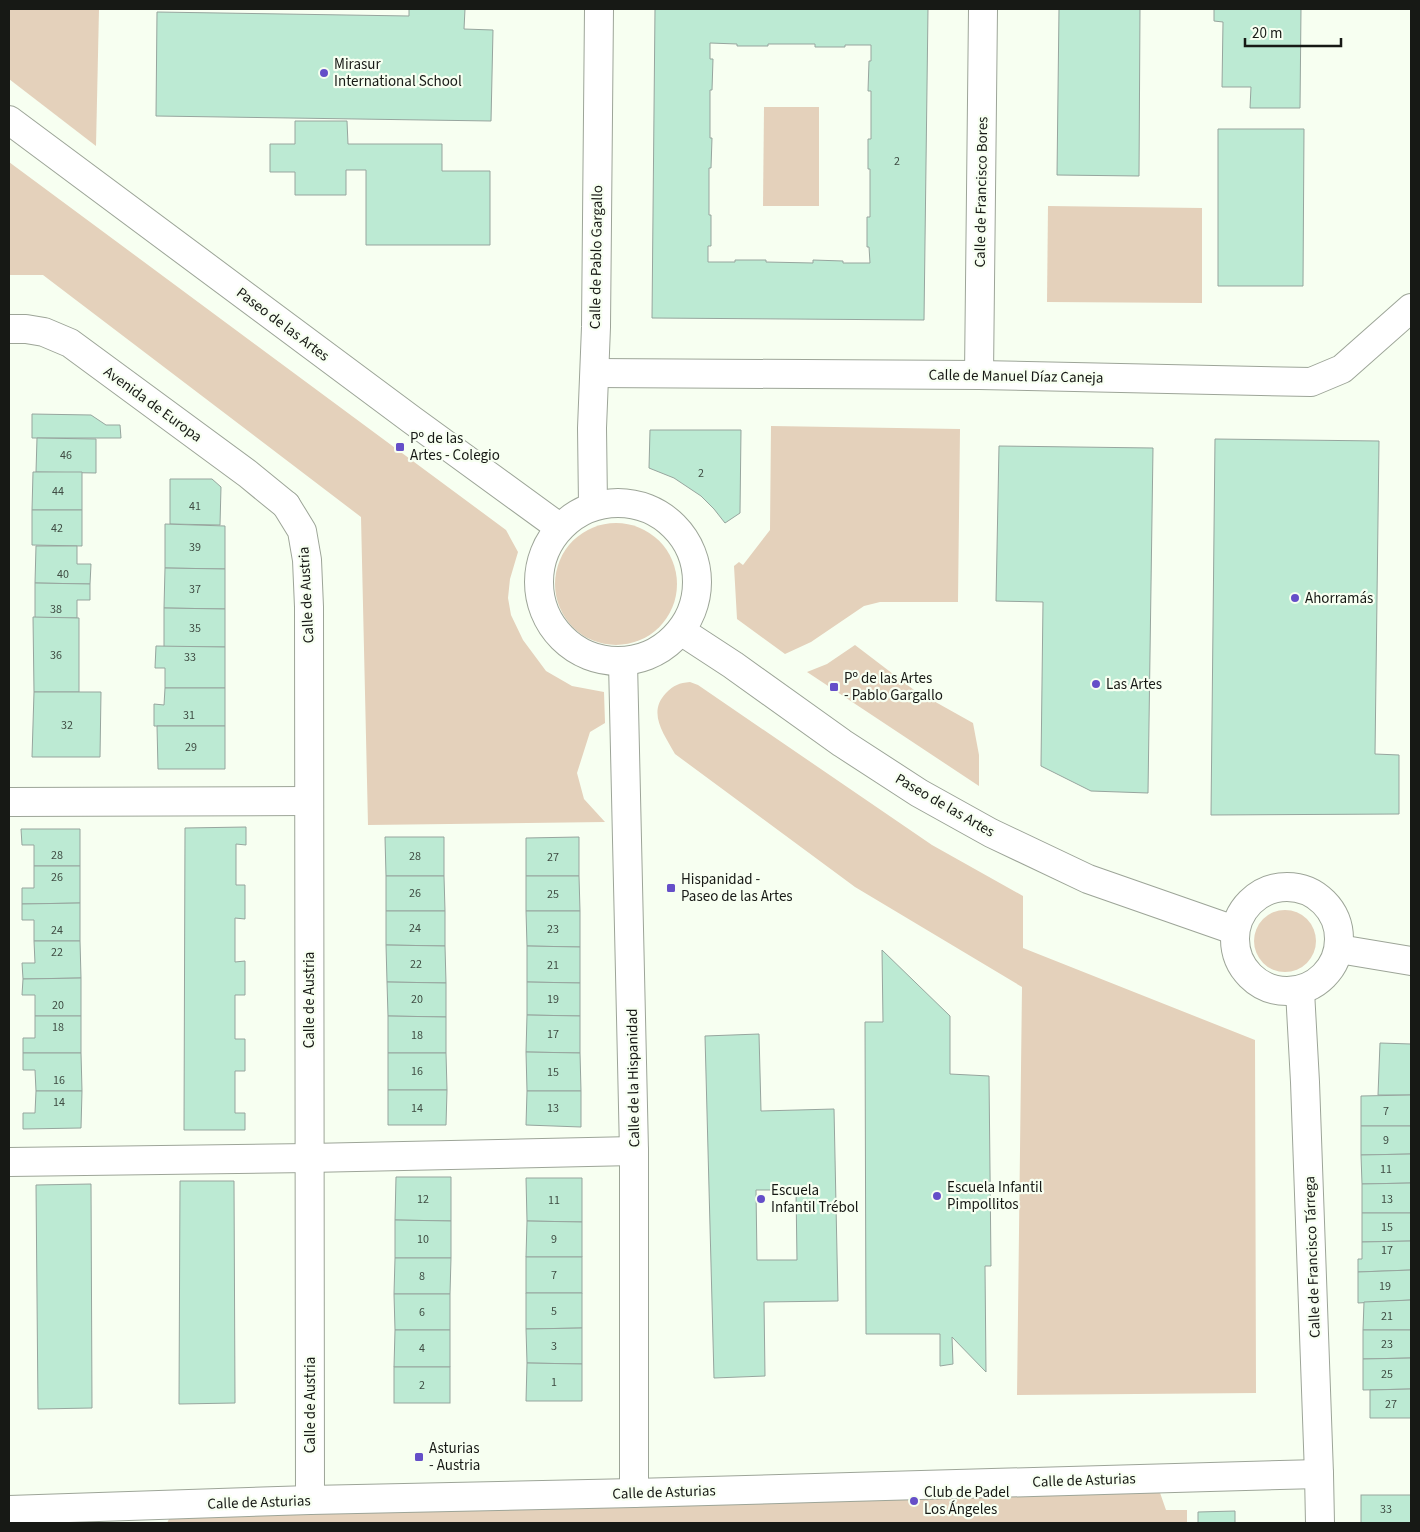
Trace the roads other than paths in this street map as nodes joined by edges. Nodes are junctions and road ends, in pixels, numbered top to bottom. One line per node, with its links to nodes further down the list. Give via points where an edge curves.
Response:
1 (599, 9): 6 (street, Calle de Pablo Gargallo)
2 (983, 9): 7 (street, Calle de Francisco Bores)
3 (9, 120): 10 (street, Paseo de las Artes)
4 (1411, 308): 7 (street, Calle de Manuel Díaz Caneja, via 1342,369 1311,382)
5 (9, 329): 8 (street, Avenida de Europa, via 44,332 70,343)
6 (595, 373): 7 (street, Calle de Manuel Díaz Caneja); 9 (street, Calle de Pablo Gargallo)
7 (979, 375)
8 (286, 505): 13 (street, Calle de Austria, via 302,531 307,560)
9 (593, 505): 10 (street); 11 (street, via 629,502 664,516 688,542 698,574 694,604)
10 (559, 527): 12 (street, via 542,555 539,595 552,627 573,648 597,660)
11 (681, 631): 12 (street, via 654,653); 15 (street, Paseo de las Artes, via 919,793 991,832 1088,880)
12 (623, 662): 19 (street, Calle de la Hispanidad)
13 (308, 801): 14 (street); 20 (street, Calle de Austria)
14 (9, 802)
15 (1234, 930): 16 (street, via 1245,907 1265,890 1294,886 1316,895 1336,919); 18 (street, via 1238,960 1252,980 1274,991)
16 (1339, 949): 17 (street); 18 (street, via 1325,977)
17 (1411, 961)
18 (1300, 991): 22 (street, Calle de Francisco Tárrega)
19 (634, 1150): 20 (street); 23 (street, Calle de la Hispanidad)
20 (310, 1158): 21 (street); 24 (street, Calle de Austria)
21 (9, 1162)
22 (1319, 1474): 23 (street, Calle de Asturias); 26 (street, Calle de Francisco Tárrega)
23 (634, 1493): 24 (street, Calle de Asturias)
24 (310, 1500): 25 (street, Calle de Asturias)
25 (9, 1510)
26 (1320, 1523)

